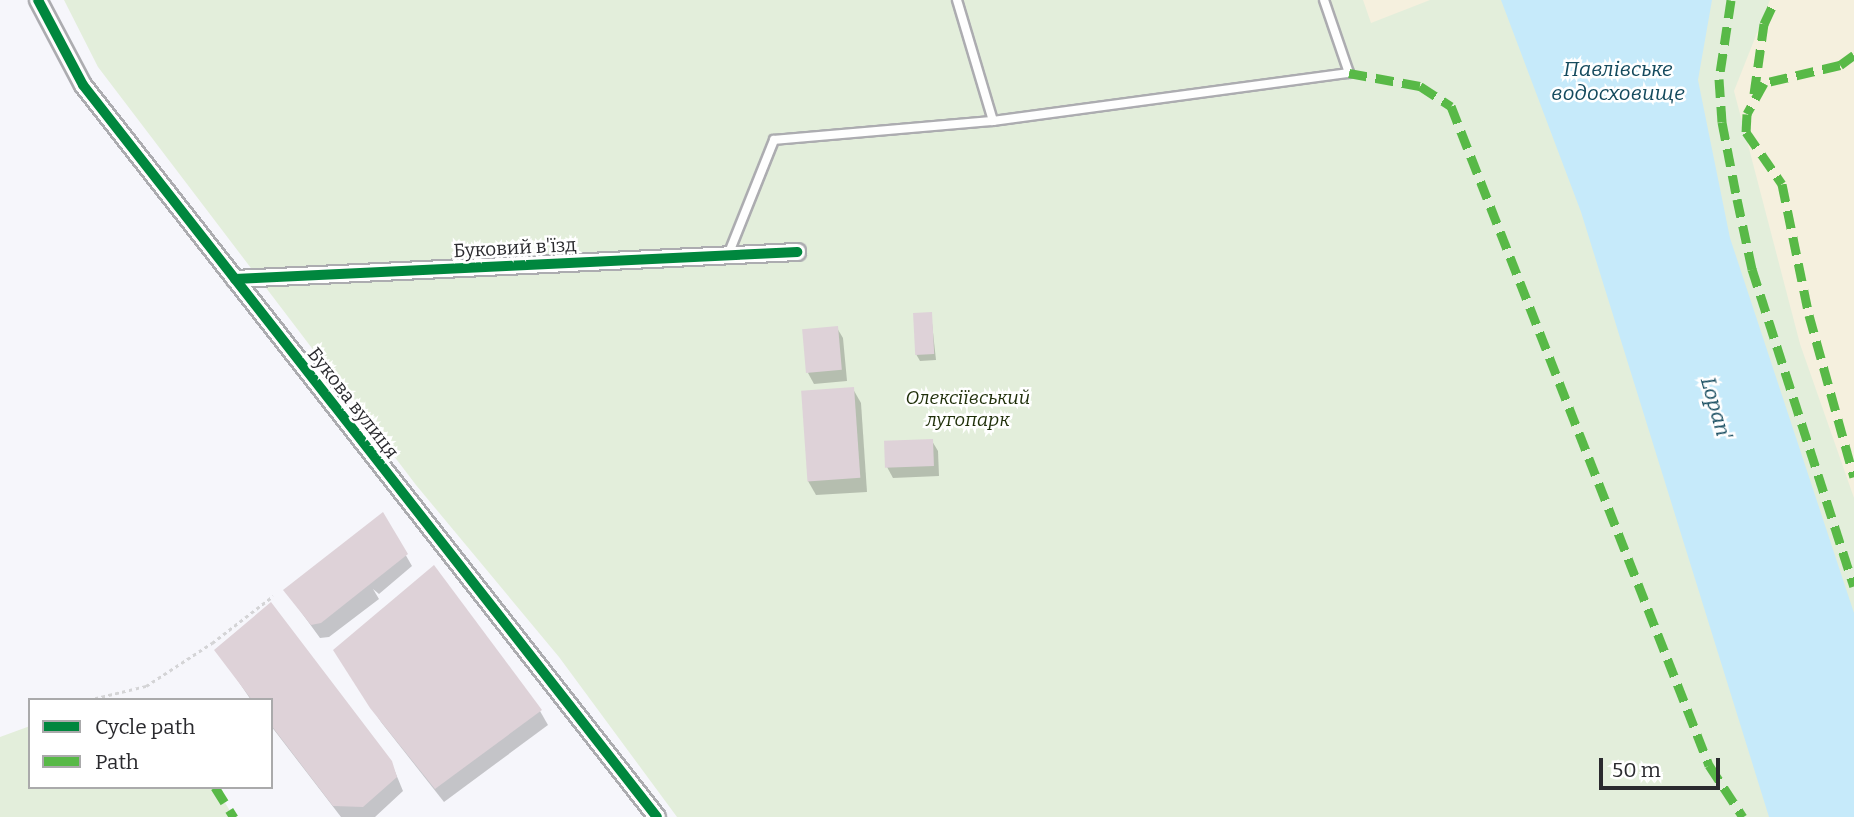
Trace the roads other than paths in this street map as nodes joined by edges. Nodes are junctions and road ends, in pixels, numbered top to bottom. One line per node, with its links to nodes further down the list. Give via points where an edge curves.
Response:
1 (38, 0): 7 (street, Букова вулиця, via 83,85)
2 (957, 0): 4 (lane)
3 (1324, 0): 4 (lane, via 1349,73)
4 (993, 121): 6 (lane, via 774,140)
5 (797, 252): 6 (street, Буковий в'їзд)
6 (728, 256): 7 (street, Буковий в'їзд)
7 (235, 279): 8 (street, Букова вулиця)
8 (657, 817)

